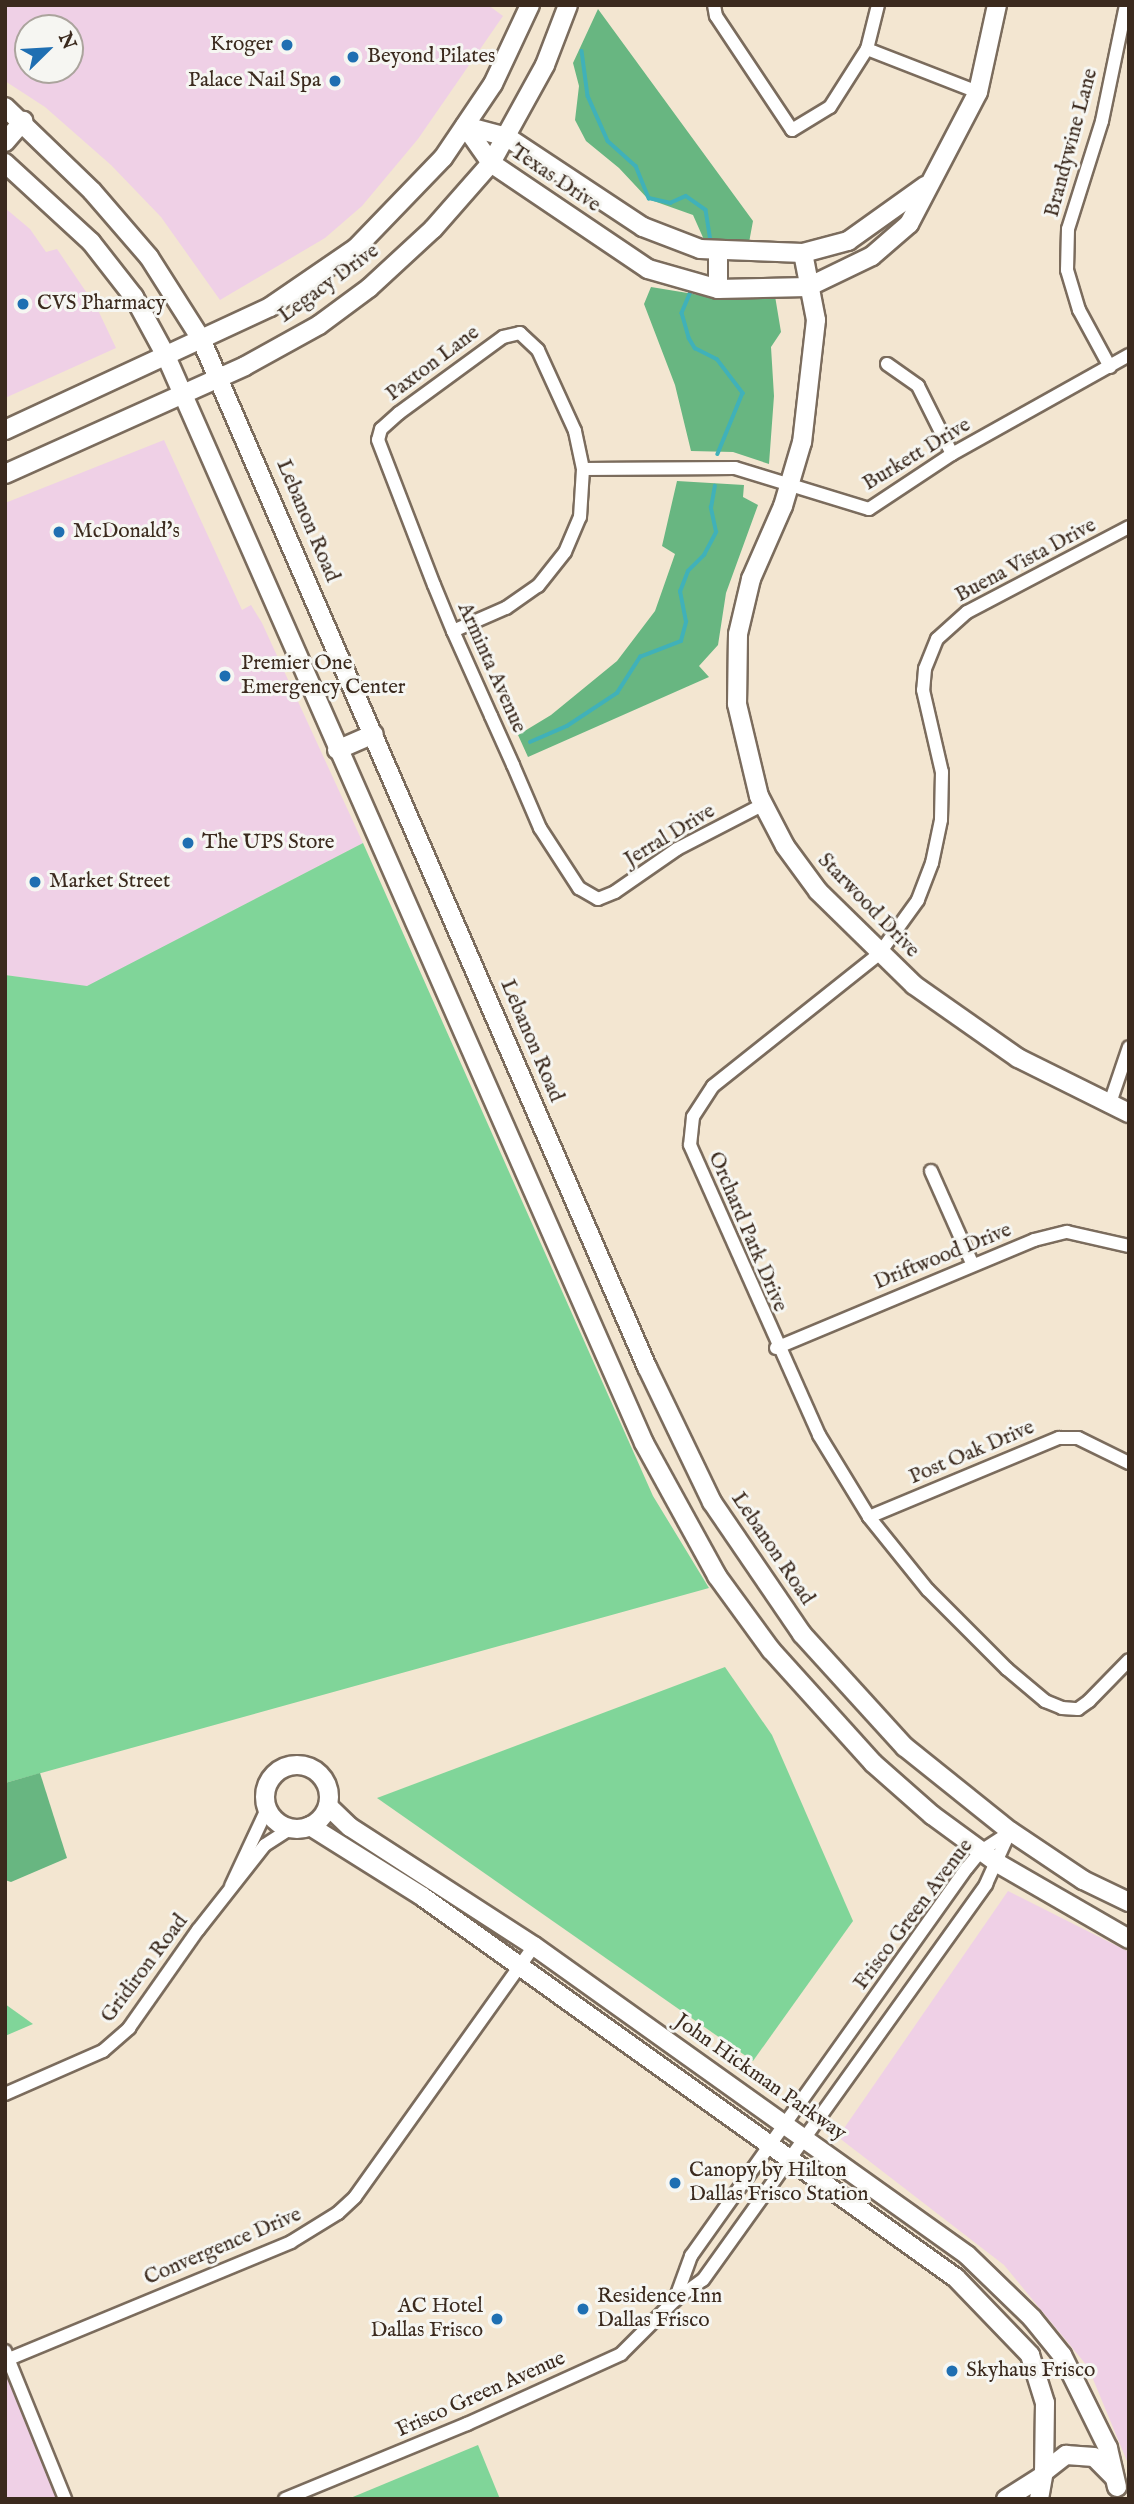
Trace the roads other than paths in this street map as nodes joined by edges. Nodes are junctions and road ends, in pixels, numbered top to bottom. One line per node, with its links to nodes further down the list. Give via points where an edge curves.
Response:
1 (530, 5): 11 (main road, Legacy Drive, via 493,84)
2 (568, 5): 12 (main road, Legacy Drive, via 545,65)
3 (714, 5): 7 (street, via 716,16 792,130 830,107)
4 (878, 5): 7 (street)
5 (998, 5): 8 (main road, Texas Drive)
6 (1126, 5): 29 (street, Brandywine Lane, via 1102,121 1068,229 1067,270 1079,310)
7 (867, 49): 8 (street)
8 (978, 92): 16 (main road, Texas Drive)
9 (5, 107): 10 (main road, Lebanon Road)
10 (23, 121): 13 (main road); 25 (main road, Lebanon Road, via 149,257)
11 (465, 126): 12 (main road, Texas Drive); 15 (main road, Texas Drive); 25 (main road, Legacy Drive, via 443,158 356,248 270,307)
12 (507, 137): 15 (main road, Legacy Drive); 17 (main road, Texas Drive)
13 (5, 142)
14 (5, 163): 27 (main road, via 91,242 134,297)
15 (491, 163): 18 (main road, Texas Drive); 30 (main road, Legacy Drive, via 433,229 369,288 319,325)
16 (928, 184): 21 (main road, Texas Drive, via 848,241); 23 (main road, Texas Drive, via 909,224 872,256)
17 (592, 193): 18 (main road); 19 (main road, Texas Drive)
18 (576, 220): 22 (main road, Texas Drive)
19 (673, 242): 20 (main road, Texas Drive); 22 (main road, via 670,261)
20 (718, 251): 21 (main road, Texas Drive); 24 (main road)
21 (803, 253): 23 (main road, Starwood Drive)
22 (658, 272): 24 (main road, Texas Drive)
23 (808, 288): 24 (main road, Texas Drive); 37 (main road, Starwood Drive, via 816,320 806,416)
24 (718, 289)
25 (201, 339): 27 (main road, Legacy Drive); 30 (main road, Lebanon Road)
26 (1129, 355): 29 (street, Burkett Drive)
27 (166, 356): 31 (main road); 32 (main road, Legacy Drive)
28 (887, 364): 34 (street, via 918,386)
29 (1110, 367): 34 (street, Burkett Drive)
30 (220, 378): 31 (main road, Legacy Drive); 41 (main road, Lebanon Road)
31 (183, 395): 36 (main road, Legacy Drive); 42 (main road)
32 (5, 430)
33 (378, 434): 35 (street, Paxton Lane, via 399,413 503,337 516,333 528,337 538,350 575,431); 39 (street, Arminta Avenue, via 386,466)
34 (953, 454): 37 (street, Burkett Drive, via 869,509)
35 (583, 469): 37 (street, Burkett Drive, via 721,466); 39 (street, via 577,525 552,571 514,604)
36 (5, 474)
37 (790, 486): 43 (main road, Starwood Drive, via 751,579 738,641 739,726)
38 (1129, 527): 40 (street, Buena Vista Drive, via 967,612 937,639)
39 (453, 631): 44 (street, Arminta Avenue, via 540,828 579,888)
40 (925, 669): 45 (street, Orchard Park Drive, via 924,699 942,772 939,830 918,900)
41 (374, 734): 42 (main road); 60 (main road, Lebanon Road, via 647,1367 712,1502 767,1587 833,1673 905,1747)
42 (337, 750): 61 (main road, via 679,1514 763,1640 823,1710 873,1763)
43 (762, 805): 44 (street, Jerral Drive, via 677,849); 45 (main road, Starwood Drive, via 799,868)
44 (598, 899)
45 (879, 954): 47 (main road, Starwood Drive, via 996,1045); 52 (street, Orchard Park Drive, via 713,1086 693,1117 690,1145 695,1161)
46 (1129, 1047): 47 (street)
47 (1109, 1106): 48 (main road, Starwood Drive)
48 (1129, 1113)
49 (931, 1171): 51 (street)
50 (1129, 1247): 51 (street, Driftwood Drive, via 1068,1232)
51 (972, 1263): 52 (street, Driftwood Drive)
52 (776, 1348): 54 (street, Orchard Park Drive, via 819,1435)
53 (1129, 1462): 54 (street, Post Oak Drive, via 1079,1438 1059,1438)
54 (869, 1517): 55 (street, Orchard Park Drive, via 984,1649 1045,1702 1078,1709)
55 (1129, 1660)
56 (328, 1806): 57 (main road, via 322,1777 295,1764 269,1779); 58 (main road); 66 (main road, John Hickman Parkway, via 350,1827)
57 (267, 1809): 59 (main road); 63 (street, Gridiron Road, via 233,1876)
58 (310, 1826): 59 (main road); 67 (main road, via 423,1897)
59 (290, 1829): 63 (street, Gridiron Road, via 265,1846)
60 (1010, 1831): 61 (street, Frisco Green Avenue); 62 (street, Frisco Green Avenue); 64 (main road, Lebanon Road, via 1083,1880)
61 (981, 1851): 62 (main road); 69 (street, Frisco Green Avenue)
62 (999, 1864): 65 (main road); 70 (street, Frisco Green Avenue)
63 (231, 1890): 68 (street, Gridiron Road, via 129,2028 103,2051)
64 (1129, 1902)
65 (1129, 1939)
66 (534, 1946): 67 (street, Convergence Drive); 69 (main road, John Hickman Parkway)
67 (520, 1966): 71 (main road); 74 (street, Convergence Drive, via 355,2197 338,2213 290,2242)
68 (5, 2094)
69 (785, 2123): 70 (main road, John Hickman Parkway); 71 (street, Frisco Green Avenue)
70 (805, 2137): 72 (street, Frisco Green Avenue); 76 (main road, John Hickman Parkway, via 967,2255 1032,2318 1062,2355 1096,2419)
71 (770, 2144): 72 (main road); 73 (street, Frisco Green Avenue, via 691,2256)
72 (790, 2158): 73 (street, Frisco Green Avenue, via 703,2280); 75 (main road, via 956,2278 1019,2341 1033,2363 1045,2403)
73 (675, 2300): 78 (street, Frisco Green Avenue, via 621,2354)
74 (7, 2355): 77 (street)
75 (1043, 2474): 76 (main road, via 1061,2457 1083,2454 1107,2467); 79 (main road); 80 (main road)
76 (1117, 2494)
77 (65, 2499)
78 (285, 2499)
79 (1006, 2499)
80 (1039, 2499)

